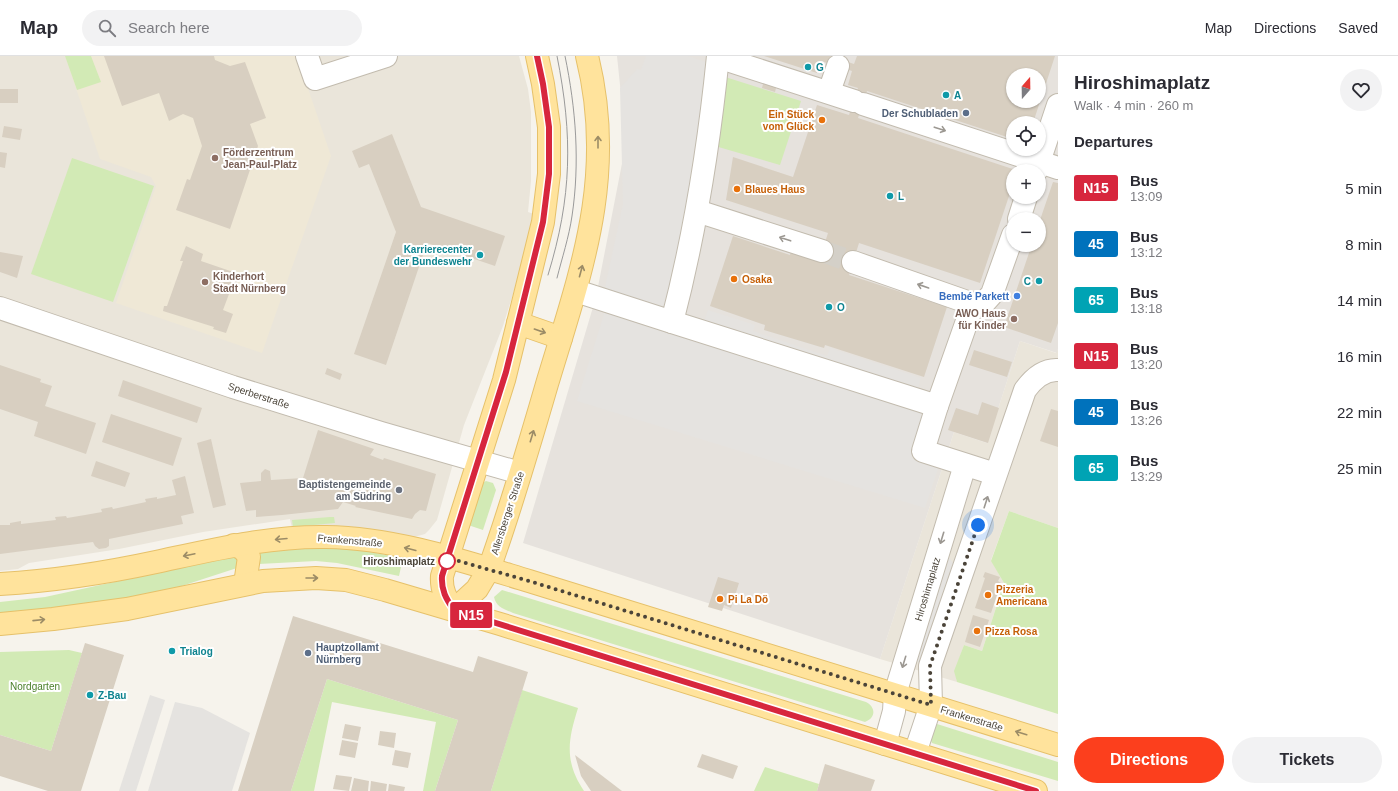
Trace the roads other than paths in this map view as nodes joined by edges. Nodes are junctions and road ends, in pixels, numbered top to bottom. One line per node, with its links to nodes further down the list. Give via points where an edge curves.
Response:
1 (307, 56): 2 (street, via 315,79)
2 (386, 56)
3 (537, 56): 19 (main road, via 549,127 549,174 541,234)
4 (587, 56): 15 (main road, Allersberger Straße, one-way to 4, via 592,225 597,181 597,117)
5 (718, 57): 7 (street); 11 (street)
6 (840, 61): 7 (street)
7 (829, 92): 9 (street, one-way to 9)
8 (1058, 105): 10 (street)
9 (1035, 164)
10 (1045, 164)
11 (698, 211): 12 (street, one-way to 11); 18 (street)
12 (822, 251)
13 (1007, 252): 16 (street, via 992,294 984,303)
14 (853, 262): 16 (street, one-way to 14)
15 (576, 291): 18 (street); 20 (main road, Allersberger Straße)
16 (973, 304): 22 (street)
17 (0, 308): 23 (street, Sperberstraße, via 233,387)
18 (672, 322): 22 (street)
19 (518, 323): 20 (main road, one-way to 20); 23 (main road, via 509,364)
20 (561, 338): 25 (main road, Allersberger Straße, one-way to 20)
21 (1058, 370): 26 (street, via 1043,373 1025,390)
22 (937, 406): 24 (street, via 923,451)
23 (479, 461): 25 (street, Sperberstraße); 28 (main road)
24 (965, 465): 26 (street); 34 (street, Hiroshimaplatz, one-way to 34)
25 (520, 473): 29 (main road, Allersberger Straße)
26 (995, 474): 35 (street, one-way to 26, via 930,666)
27 (234, 545): 28 (main road, Frankenstraße, one-way to 27, via 387,543 349,538 297,538); 30 (main road, Frankenstraße, one-way to 30, via 108,571); 31 (main road, via 243,549 249,557)
28 (448, 558): 29 (main road, Frankenstraße); 32 (main road, via 442,586)
29 (489, 569): 32 (main road, Allersberger Straße, via 477,590); 34 (main road, Frankenstraße)
30 (0, 584)
31 (245, 584): 32 (main road, one-way to 32, via 298,578 346,580); 33 (main road, one-way to 31, via 127,609)
32 (454, 610): 36 (main road)
33 (0, 624)
34 (895, 694): 35 (main road, Frankenstraße); 36 (street, Hiroshimaplatz, via 894,711)
35 (931, 705): 37 (main road, Frankenstraße, one-way to 35); 38 (street)
36 (885, 744): 38 (main road)
37 (1058, 745)
38 (915, 753): 39 (main road)
39 (1036, 791)

